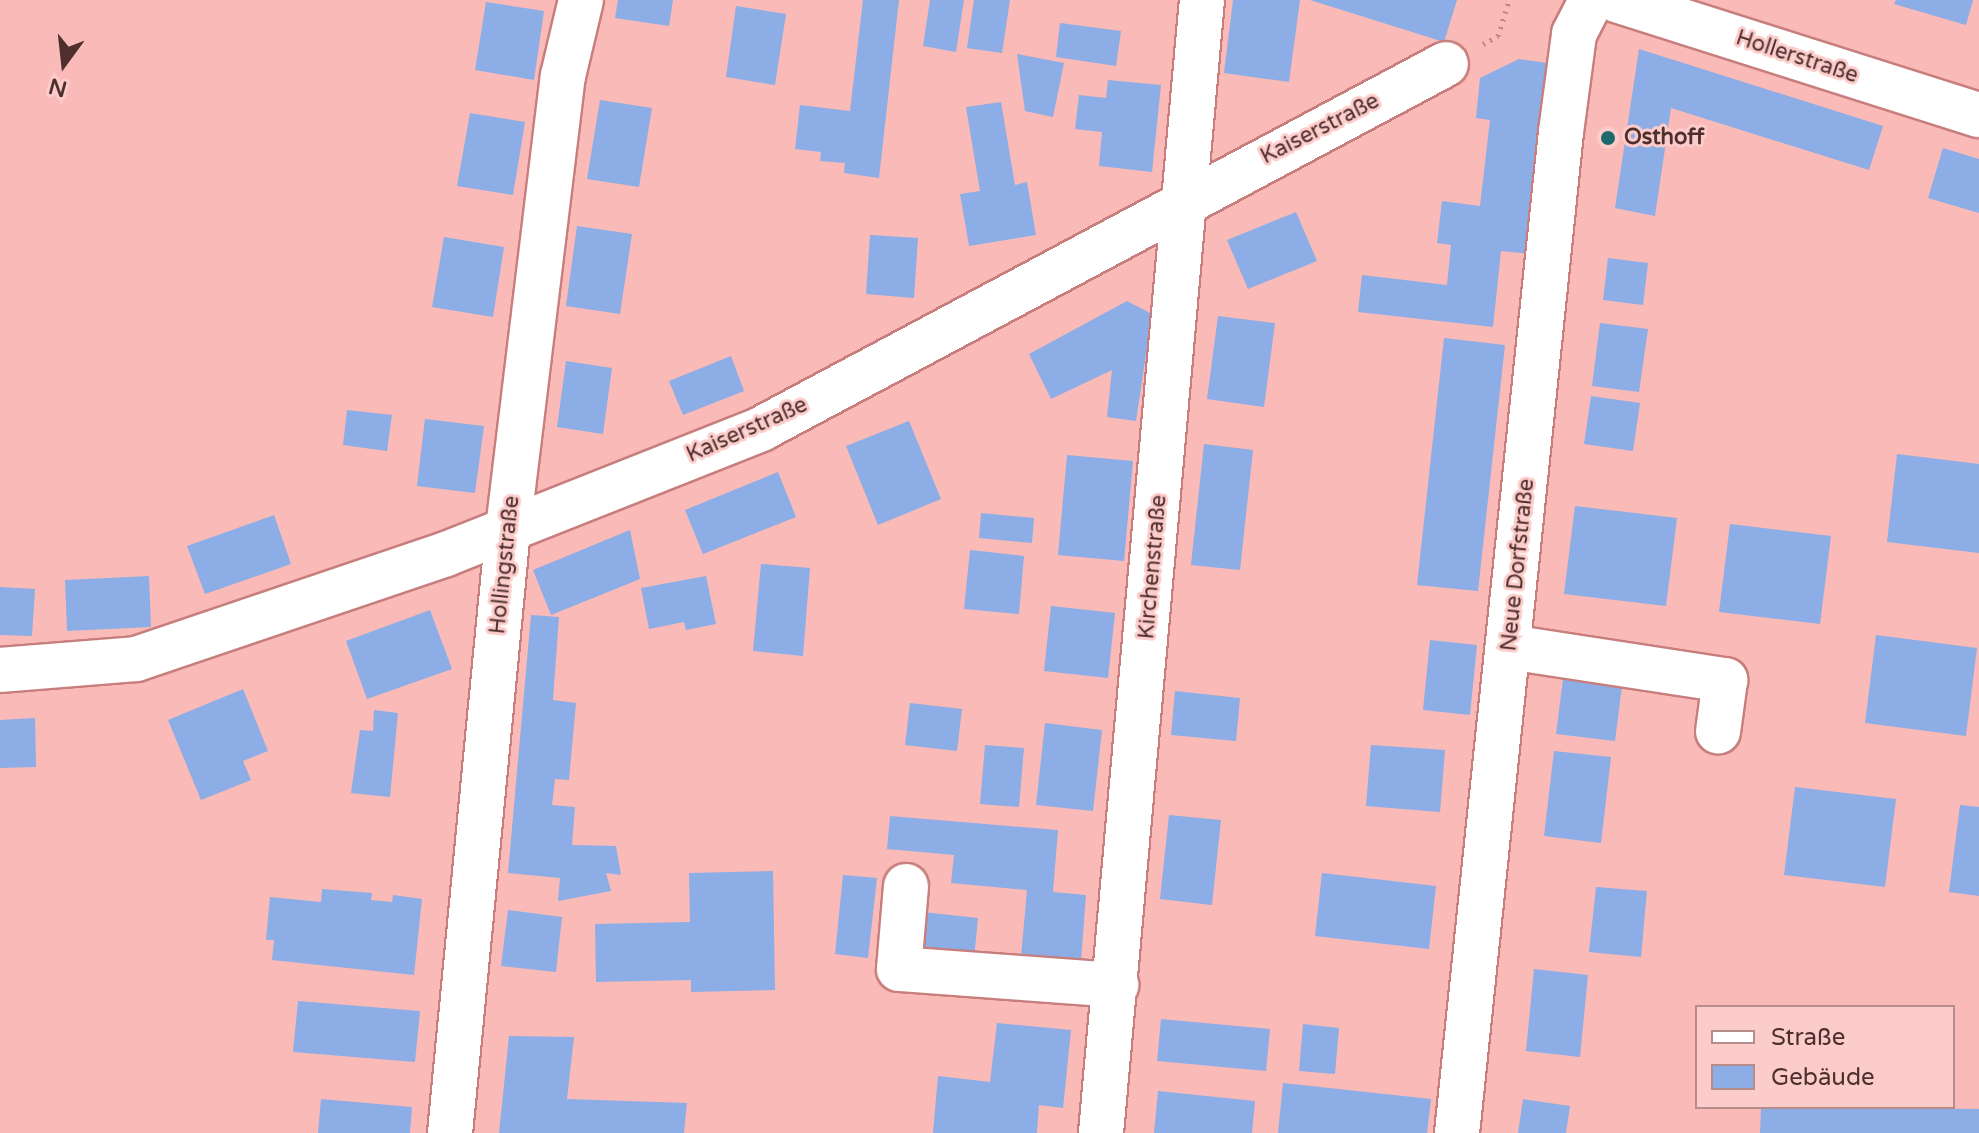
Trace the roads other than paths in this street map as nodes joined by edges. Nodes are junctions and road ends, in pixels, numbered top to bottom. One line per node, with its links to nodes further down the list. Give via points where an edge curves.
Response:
1 (581, 0): 8 (street, Hollingstraße, via 563,76)
2 (1202, 0): 7 (street, Kirchenstraße)
3 (1591, 0): 9 (street, Neue Dorfstraße, via 1574,34 1561,132)
4 (1616, 0): 6 (street, Hollerstraße)
5 (1446, 64): 7 (street, Kaiserstraße)
6 (1979, 115)
7 (1185, 198): 8 (street, Kaiserstraße, via 761,429); 13 (street, Kirchenstraße)
8 (508, 529): 10 (street, Kaiserstraße, via 136,659); 14 (street, Hollingstraße)
9 (1509, 647): 11 (street, via 1725,680); 16 (street, Neue Dorfstraße)
10 (0, 670)
11 (1718, 732)
12 (906, 886): 13 (street, via 899,969)
13 (1116, 985): 15 (street, Kirchenstraße)
14 (450, 1133)
15 (1101, 1133)
16 (1457, 1133)

